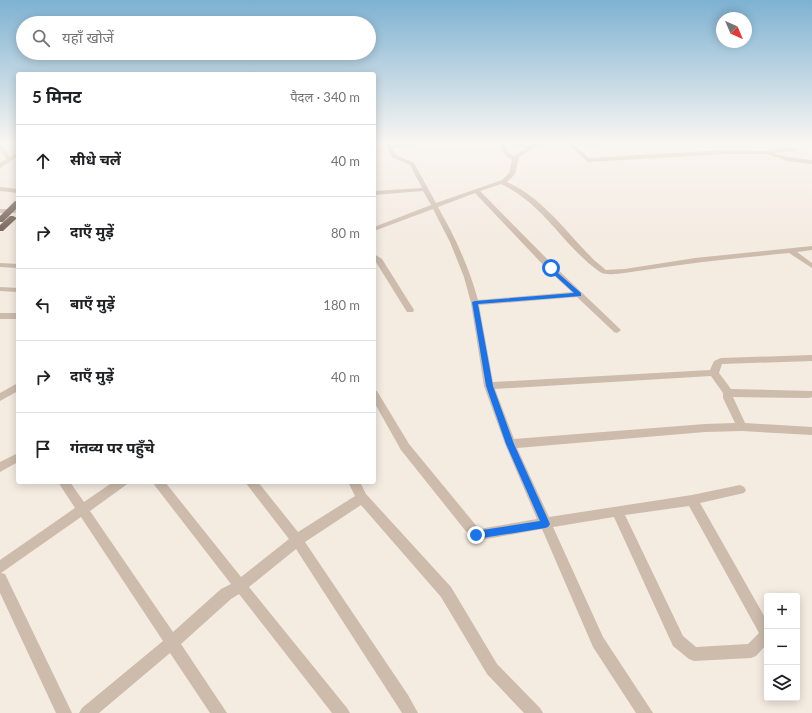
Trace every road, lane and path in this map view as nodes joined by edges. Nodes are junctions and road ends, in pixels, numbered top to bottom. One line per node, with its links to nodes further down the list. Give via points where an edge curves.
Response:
1 (419, 176): 5 (street)
2 (509, 176): 3 (street)
3 (502, 182): 6 (street); 16 (street, via 525,194 604,272)
4 (0, 189): 7 (street)
5 (426, 189): 8 (street); 9 (street)
6 (476, 190): 9 (street); 23 (street)
7 (16, 191)
8 (376, 194)
9 (435, 206): 13 (street); 24 (street, via 454,242)
10 (0, 211): 11 (street)
11 (15, 212): 12 (highway); 14 (highway)
12 (0, 220)
13 (376, 228)
14 (0, 229)
15 (812, 248): 16 (street)
16 (790, 250): 20 (street)
17 (376, 258): 25 (street)
18 (0, 265): 19 (street)
19 (16, 266)
20 (812, 266)
21 (0, 289): 22 (street)
22 (16, 290)
23 (579, 294): 24 (street); 28 (street)
24 (475, 302): 31 (street)
25 (410, 310)
26 (0, 316): 27 (street)
27 (16, 316)
28 (617, 330)
29 (812, 358): 30 (street, via 721,361 717,363)
30 (714, 373): 31 (street); 33 (street)
31 (489, 386): 39 (street)
32 (16, 388): 35 (street)
33 (728, 393): 34 (street); 37 (street)
34 (809, 394)
35 (0, 397)
36 (376, 397): 52 (street, via 405,446 476,535)
37 (742, 427): 38 (street); 39 (street)
38 (812, 432)
39 (510, 444): 52 (street)
40 (16, 458): 41 (street)
41 (0, 467)
42 (65, 484): 50 (street)
43 (119, 484): 50 (street)
44 (160, 484): 56 (street)
45 (253, 484): 53 (street)
46 (355, 484): 48 (street)
47 (740, 490): 49 (street)
48 (362, 498): 53 (street); 63 (street, via 446,592 492,669)
49 (692, 500): 51 (street); 51 (street, via 767,634 751,651 694,654 678,641)
50 (82, 509): 54 (street); 57 (street)
51 (617, 511): 52 (street)
52 (545, 524): 64 (street, via 598,642)
53 (297, 540): 56 (street); 62 (street)
54 (0, 567)
55 (0, 579): 58 (street)
56 (241, 585): 57 (street, via 226,594); 61 (street)
57 (171, 643): 59 (street); 60 (street)
58 (64, 713)
59 (87, 713)
60 (219, 713)
61 (342, 713)
62 (410, 713)
63 (536, 713)
64 (645, 713)

